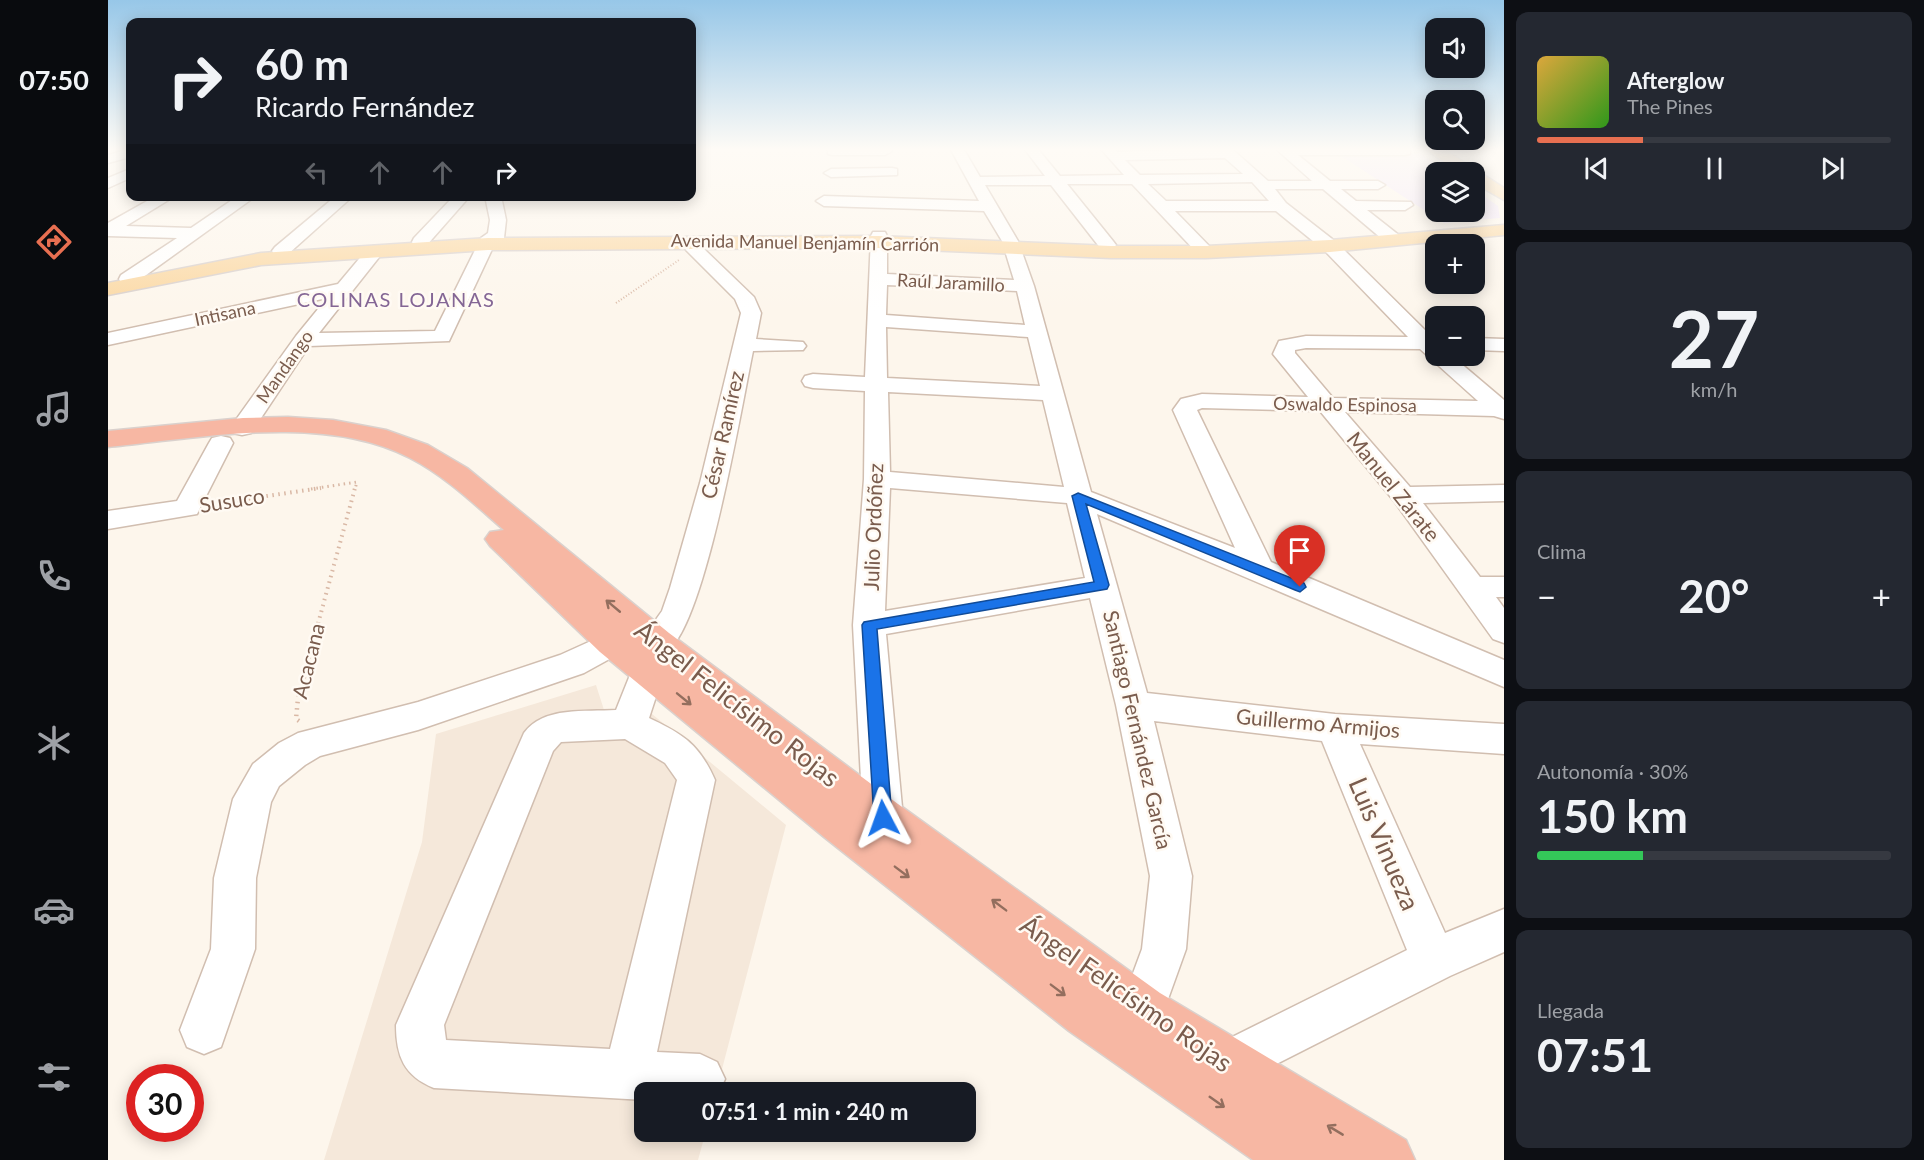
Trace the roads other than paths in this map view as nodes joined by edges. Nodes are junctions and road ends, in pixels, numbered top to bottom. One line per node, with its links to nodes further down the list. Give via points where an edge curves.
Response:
1 (157, 202): 21 (street)
2 (239, 202): 22 (street)
3 (339, 202): 32 (street)
4 (457, 202): 26 (street)
5 (494, 202): 25 (street, via 498,220)
6 (846, 202): 13 (street)
7 (902, 202): 13 (street)
8 (986, 202): 15 (street, Santiago Fernández García)
9 (1073, 202): 29 (street)
10 (1159, 202): 16 (street)
11 (1277, 202): 17 (street)
12 (1346, 202): 18 (street)
13 (903, 205): 15 (street)
14 (1405, 205): 18 (street)
15 (988, 206): 28 (street, Santiago Fernández García)
16 (1163, 206): 17 (street); 31 (street)
17 (1280, 206): 27 (street)
18 (1351, 206): 23 (street)
19 (1504, 222): 23 (main road, Avenida Manuel Benjamín Carrión)
20 (1504, 230): 23 (main road, Avenida Manuel Benjamín Carrión)
21 (108, 231): 22 (street)
22 (191, 233): 34 (street)
23 (1389, 236): 27 (main road, Avenida Manuel Benjamín Carrión)
24 (878, 239): 25 (main road, Avenida Manuel Benjamín Carrión); 28 (main road, Avenida Manuel Benjamín Carrión); 30 (main road, Avenida Manuel Benjamín Carrión); 35 (street, Julio Ordóñez)
25 (491, 240): 26 (main road, Avenida Manuel Benjamín Carrión); 30 (main road, Avenida Manuel Benjamín Carrión); 33 (main road, Avenida Manuel Benjamín Carrión); 44 (street, via 442,337)
26 (420, 242): 32 (main road, Avenida Manuel Benjamín Carrión)
27 (1325, 242): 31 (main road, Avenida Manuel Benjamín Carrión); 43 (street)
28 (1012, 244): 29 (main road, Avenida Manuel Benjamín Carrión); 31 (main road, Avenida Manuel Benjamín Carrión); 37 (street, Santiago Fernández García)
29 (1107, 245): 31 (main road, Avenida Manuel Benjamín Carrión)
30 (695, 246): 46 (street, César Ramírez, via 744,297 751,313)
31 (1202, 248)
32 (281, 251): 34 (main road, Avenida Manuel Benjamín Carrión)
33 (375, 251): 38 (street, Mandango); 39 (main road, Avenida Manuel Benjamín Carrión, via 261,259)
34 (128, 279): 36 (main road, Avenida Manuel Benjamín Carrión)
35 (878, 279): 37 (street, Raúl Jaramillo); 40 (street, Julio Ordóñez)
36 (108, 283)
37 (1025, 286): 41 (street, Santiago Fernández García)
38 (343, 288): 42 (street, Intisana); 44 (street, Mandango)
39 (108, 289)
40 (876, 320): 41 (street); 52 (street, Julio Ordóñez)
41 (1038, 332): 53 (street, Santiago Fernández García)
42 (108, 339)
43 (1425, 339)
44 (303, 340): 56 (street, Mandango)
45 (1485, 344): 47 (street)
46 (744, 345): 48 (street); 72 (street, César Ramírez, via 685,588 676,614)
47 (1504, 345)
48 (796, 346)
49 (1425, 348): 54 (street, Manuel Zárate, via 1306,342 1286,345 1284,354)
50 (1454, 366): 55 (street)
51 (813, 381): 52 (street)
52 (876, 384): 53 (street); 59 (street, Julio Ordóñez)
53 (1053, 394): 62 (street, Santiago Fernández García)
54 (1326, 405): 55 (street, Oswaldo Espinosa); 61 (street, Manuel Zárate); 65 (street, Oswaldo Espinosa, via 1202,401 1189,404 1185,410)
55 (1502, 410)
56 (231, 435): 57 (highway, Ángel Felicísimo Rojas); 58 (highway, Ángel Felicísimo Rojas); 63 (street, Mandango); 71 (highway, Ángel Felicísimo Rojas, via 326,440 372,449 412,466 459,500); 72 (highway, Ángel Felicísimo Rojas, one-way to 56, via 456,474 426,453 384,436 337,427)
57 (108, 440)
58 (108, 453)
59 (877, 479): 62 (street); 69 (street, Julio Ordóñez)
60 (1504, 493): 61 (street)
61 (1403, 495): 67 (street, Manuel Zárate)
62 (1078, 496): 65 (street); 66 (street, Santiago Fernández García)
63 (187, 508): 64 (street, Susuco)
64 (108, 520)
65 (1259, 569): 73 (street)
66 (1102, 585): 69 (street); 74 (street, Santiago Fernández García)
67 (1471, 587): 68 (street); 70 (street, Manuel Zárate)
68 (1504, 587)
69 (869, 625): 78 (street, Julio Ordóñez)
70 (1504, 631)
71 (612, 643): 72 (highway, Ángel Felicísimo Rojas); 82 (street, via 572,664 418,716 311,744 299,739 266,775 252,799 235,878 233,949)
72 (652, 656): 75 (street, César Ramírez); 78 (highway, Ángel Felicísimo Rojas); 86 (highway, Ángel Felicísimo Rojas, one-way to 86, via 839,823 1087,1013)
73 (1504, 674)
74 (1133, 705): 76 (street, Guillermo Armijos); 81 (street, Santiago Fernández García, via 1171,876 1164,949)
75 (629, 723): 84 (street, via 678,752 692,766 696,780); 84 (street, via 555,728 537,744 420,1025 420,1046 435,1064)
76 (1335, 728): 77 (street, Guillermo Armijos); 80 (street, Luis Vinueza)
77 (1504, 739)
78 (883, 818): 81 (highway, Ángel Felicísimo Rojas, one-way to 78)
79 (1504, 930): 80 (street)
80 (1434, 960): 83 (street)
81 (1142, 1011): 83 (highway, Ángel Felicísimo Rojas)
82 (204, 1030)
83 (1227, 1065): 87 (highway, Ángel Felicísimo Rojas, one-way to 83)
84 (628, 1075): 85 (street)
85 (700, 1079)
86 (1302, 1160)
87 (1386, 1160)

